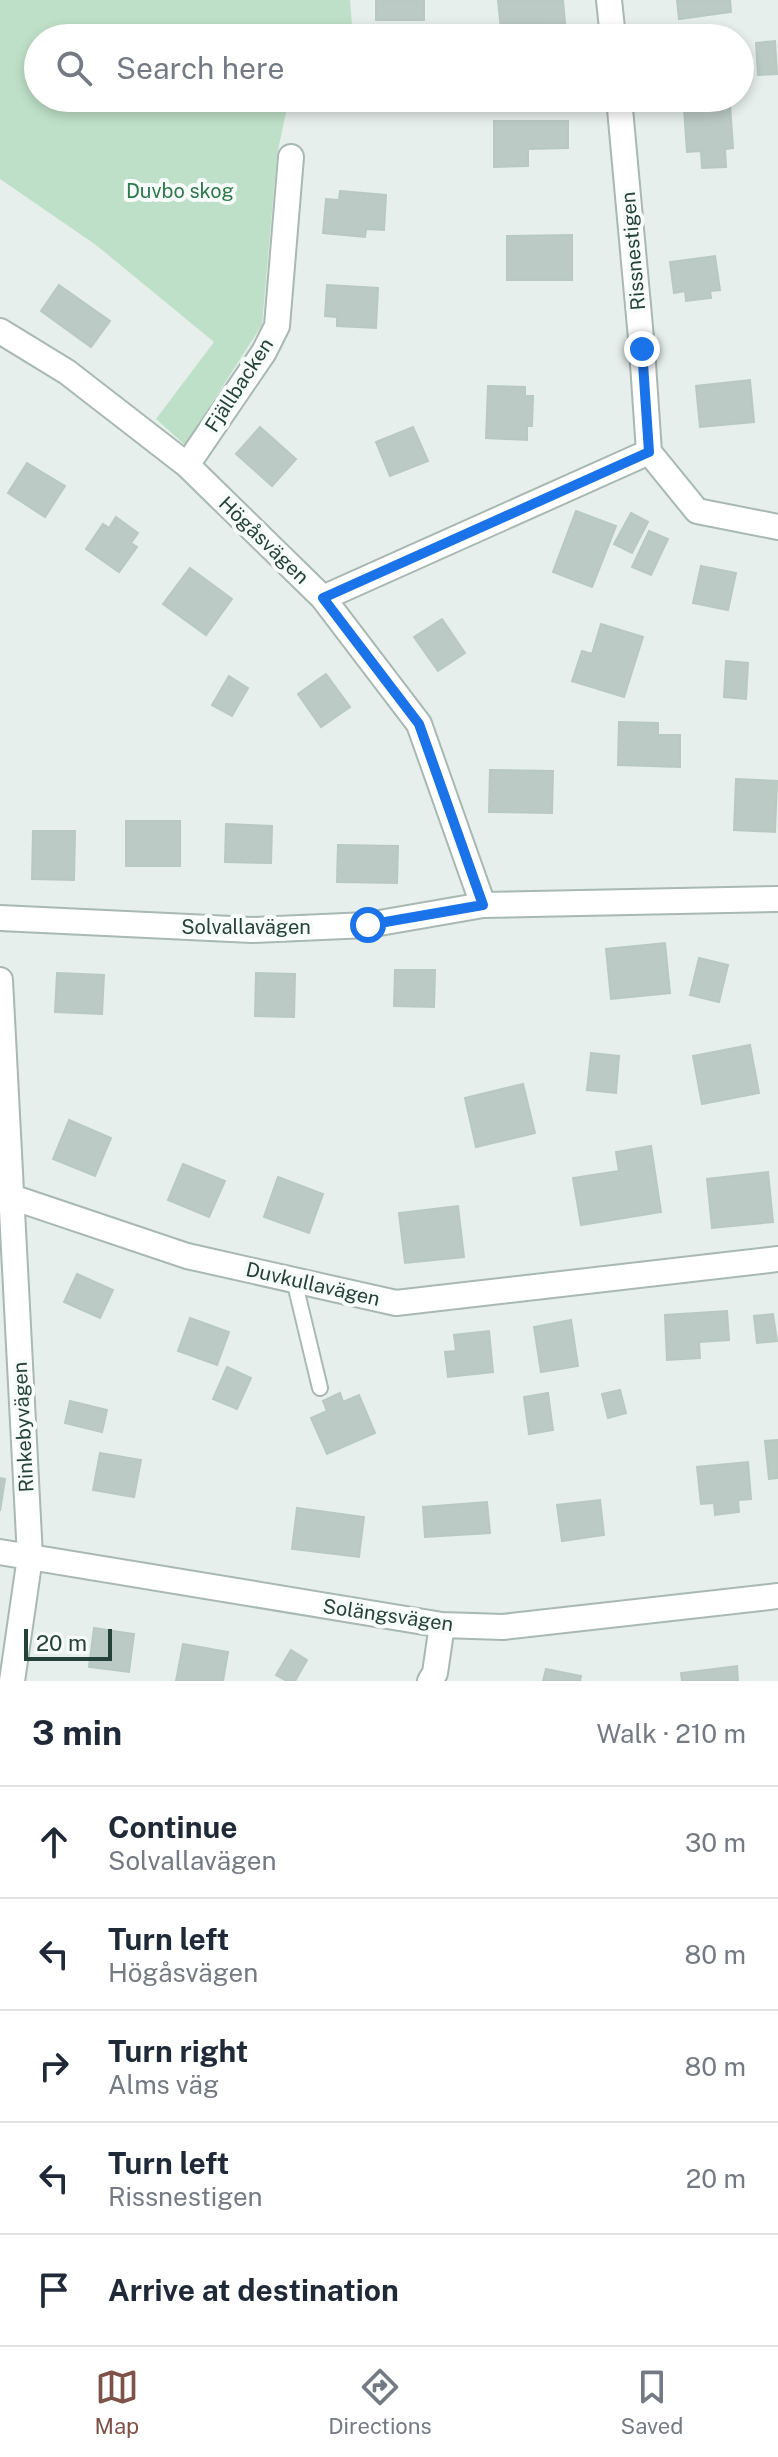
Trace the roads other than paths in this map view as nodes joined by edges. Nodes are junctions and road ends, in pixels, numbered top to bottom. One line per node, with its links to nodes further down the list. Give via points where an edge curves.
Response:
1 (609, 0): 2 (street)
2 (612, 24)
3 (620, 112): 6 (street, Rissnestigen)
4 (291, 157): 7 (street, Fjällbacken, via 277,326)
5 (0, 331): 7 (street, Högåsvägen, via 67,372)
6 (649, 452): 8 (street, via 697,511); 9 (street)
7 (187, 465): 9 (street, Högåsvägen)
8 (778, 527)
9 (323, 598): 11 (street, Högåsvägen, via 419,724)
10 (778, 899): 11 (street, Solvallavägen)
11 (483, 905): 12 (street, Solvallavägen, via 368,925 252,930)
12 (0, 918)
13 (0, 980): 14 (street, Rinkebyvägen)
14 (5, 1195): 16 (street, Duvkullavägen, via 187,1256); 19 (street, Rinkebyvägen)
15 (778, 1259): 16 (street, Duvkullavägen, via 396,1303)
16 (294, 1280): 17 (lane)
17 (320, 1388)
18 (0, 1552): 19 (street, Solängsvägen)
19 (30, 1557): 21 (street, Solängsvägen); 23 (street, Rinkebyvägen)
20 (778, 1596): 21 (street, Solängsvägen, via 503,1627)
21 (442, 1625): 22 (street)
22 (437, 1678)
23 (12, 1681)

